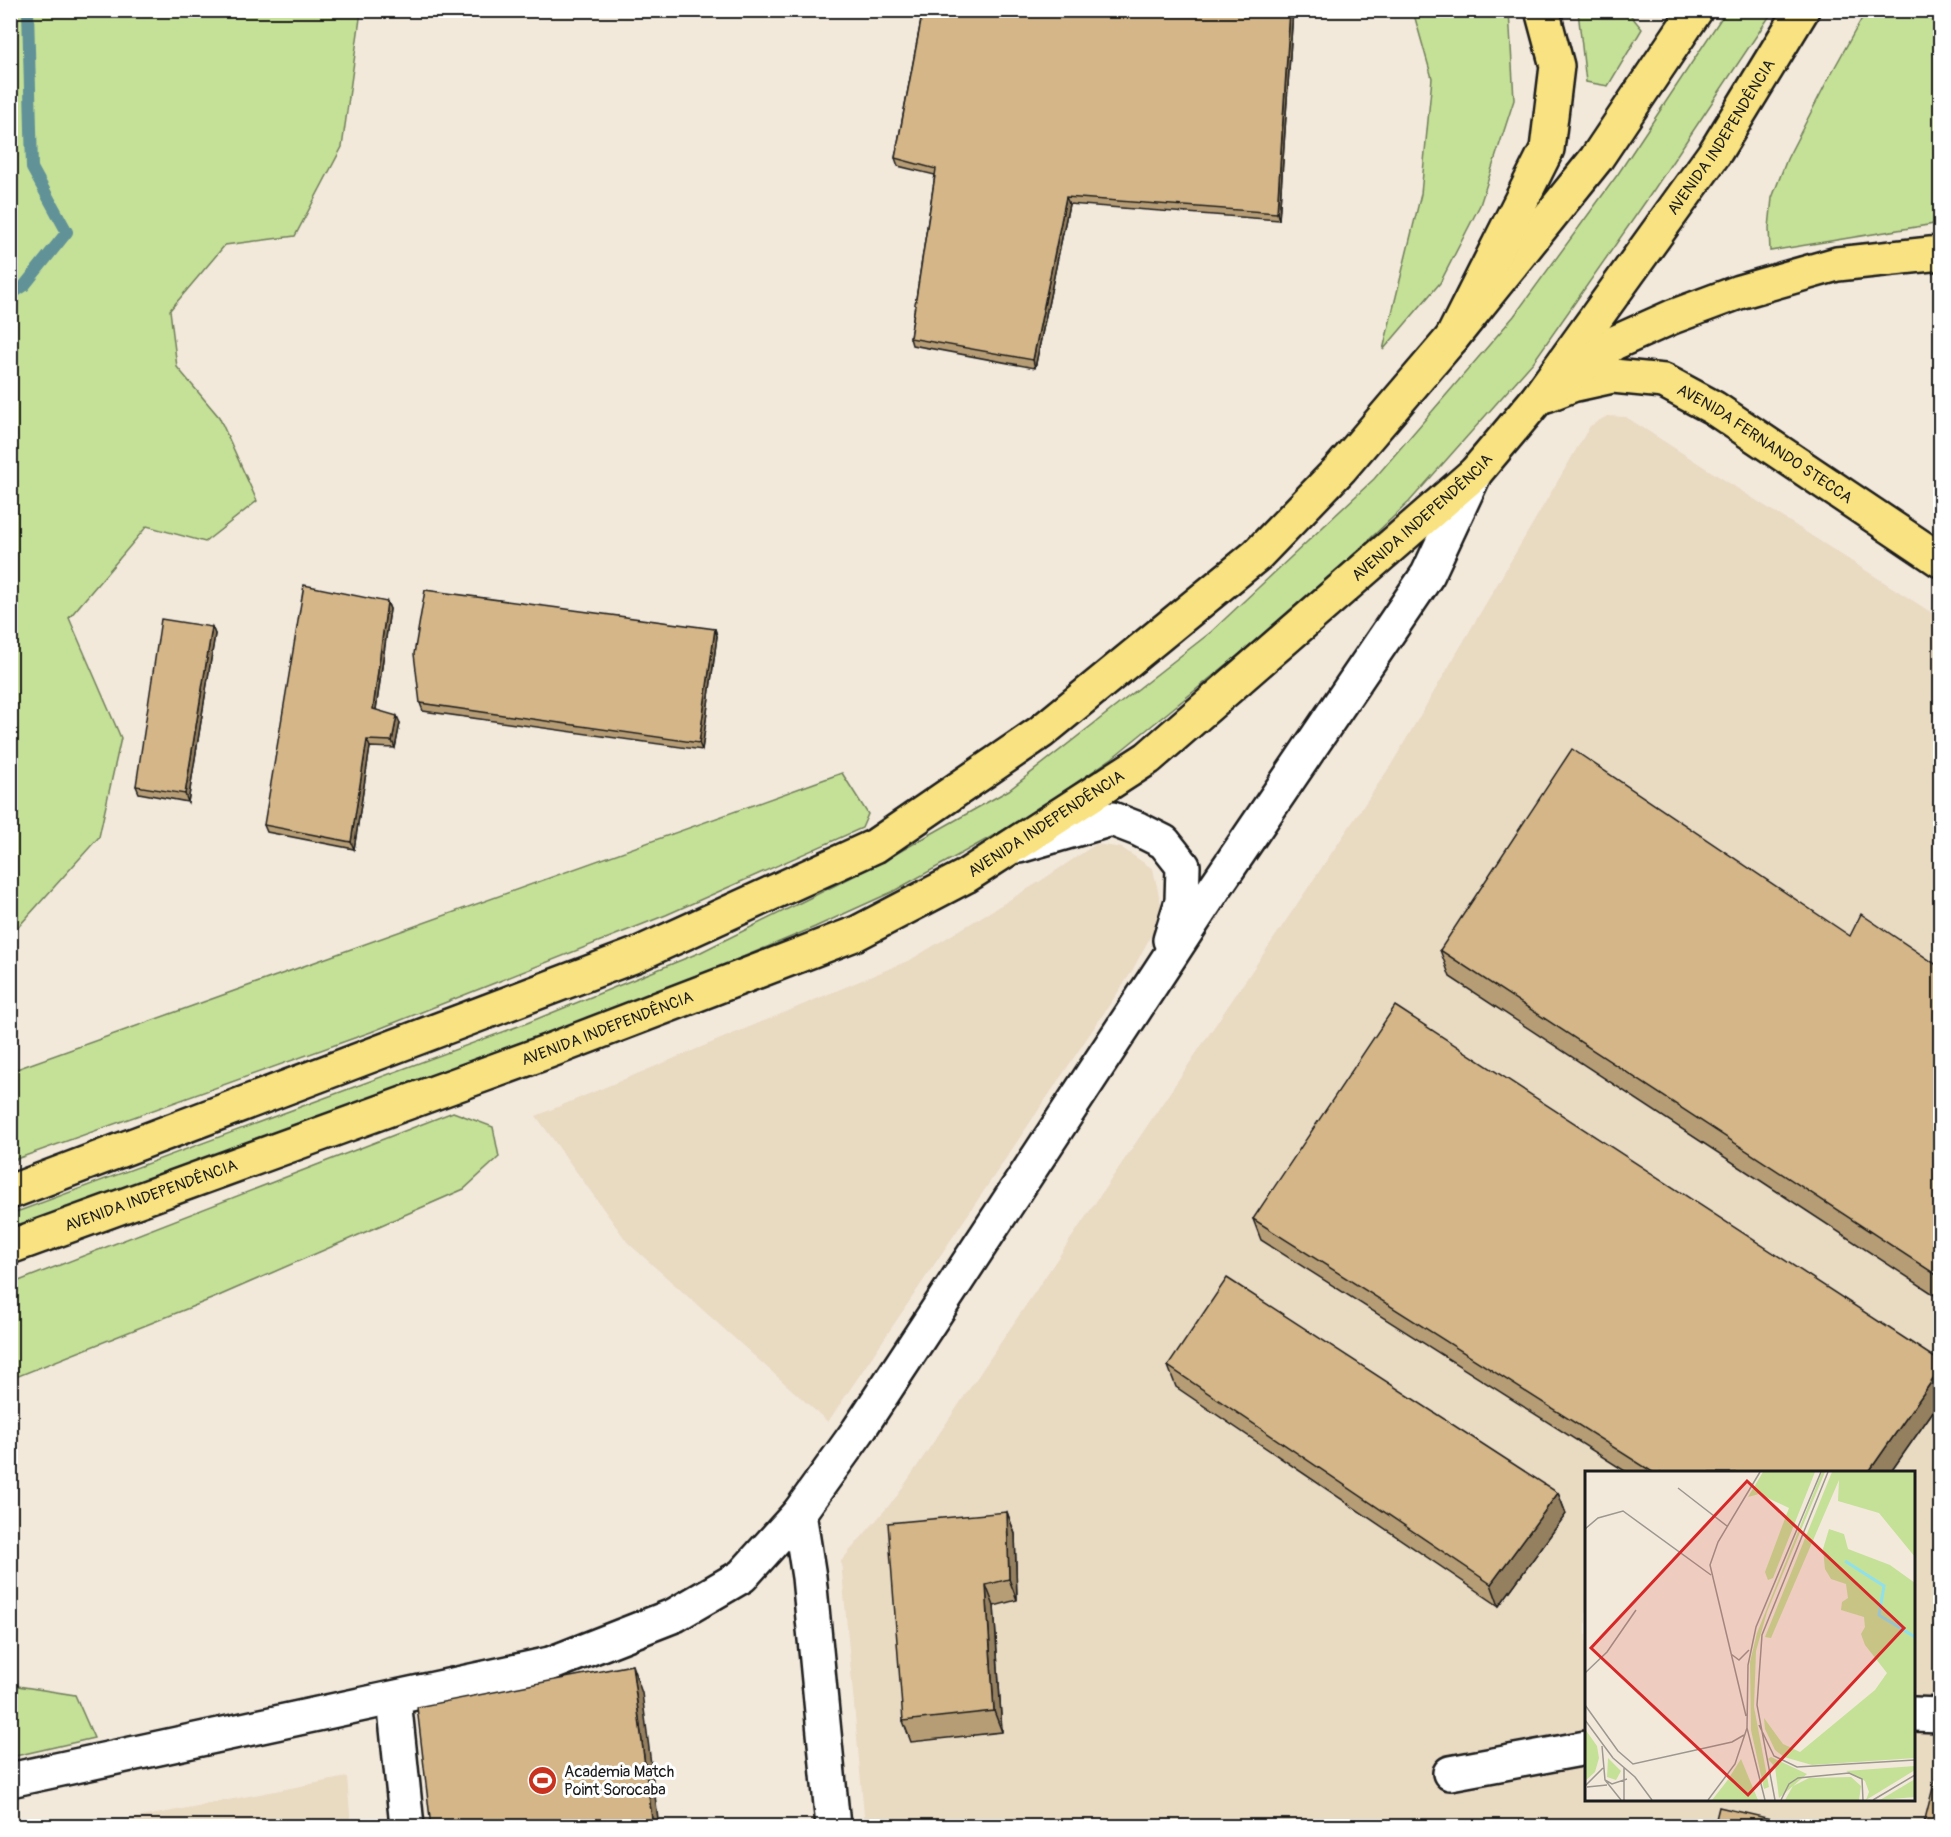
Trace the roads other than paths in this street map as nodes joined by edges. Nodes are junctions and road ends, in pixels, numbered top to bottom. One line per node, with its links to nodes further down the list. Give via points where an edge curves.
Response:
1 (1542, 10): 5 (main road, via 1557,66 1547,149)
2 (1696, 10): 5 (main road, via 1596,159)
3 (1802, 10): 6 (main road, AVENIDA INDEPENDÊNCIA, via 1716,151)
4 (1941, 253): 6 (main road, via 1838,264 1739,292 1614,343)
5 (1452, 338): 11 (main road, via 1341,468 1257,555 1041,732 875,846 636,955)
6 (1538, 398): 7 (main road, AVENIDA INDEPENDÊNCIA); 8 (main road, AVENIDA FERNANDO STECCA, via 1613,376 1664,381 1714,408)
7 (1475, 473): 9 (main road, AVENIDA INDEPENDÊNCIA, via 1148,758); 10 (street, via 1428,574)
8 (1941, 560)
9 (1008, 849): 10 (street, via 1112,819 1164,842 1183,866 1182,901); 12 (main road, AVENIDA INDEPENDÊNCIA, via 966,876 857,933 537,1055)
10 (1161, 971): 13 (street, via 858,1431)
11 (10, 1192)
12 (10, 1246)
13 (799, 1513): 14 (street, via 742,1576 675,1615 550,1664); 21 (street, via 809,1577)
14 (394, 1699): 19 (street); 20 (street)
15 (1915, 1714): 16 (street)
16 (1941, 1715)
17 (1585, 1749): 18 (street)
18 (1450, 1773)
19 (10, 1780)
20 (407, 1827)
21 (833, 1827)

